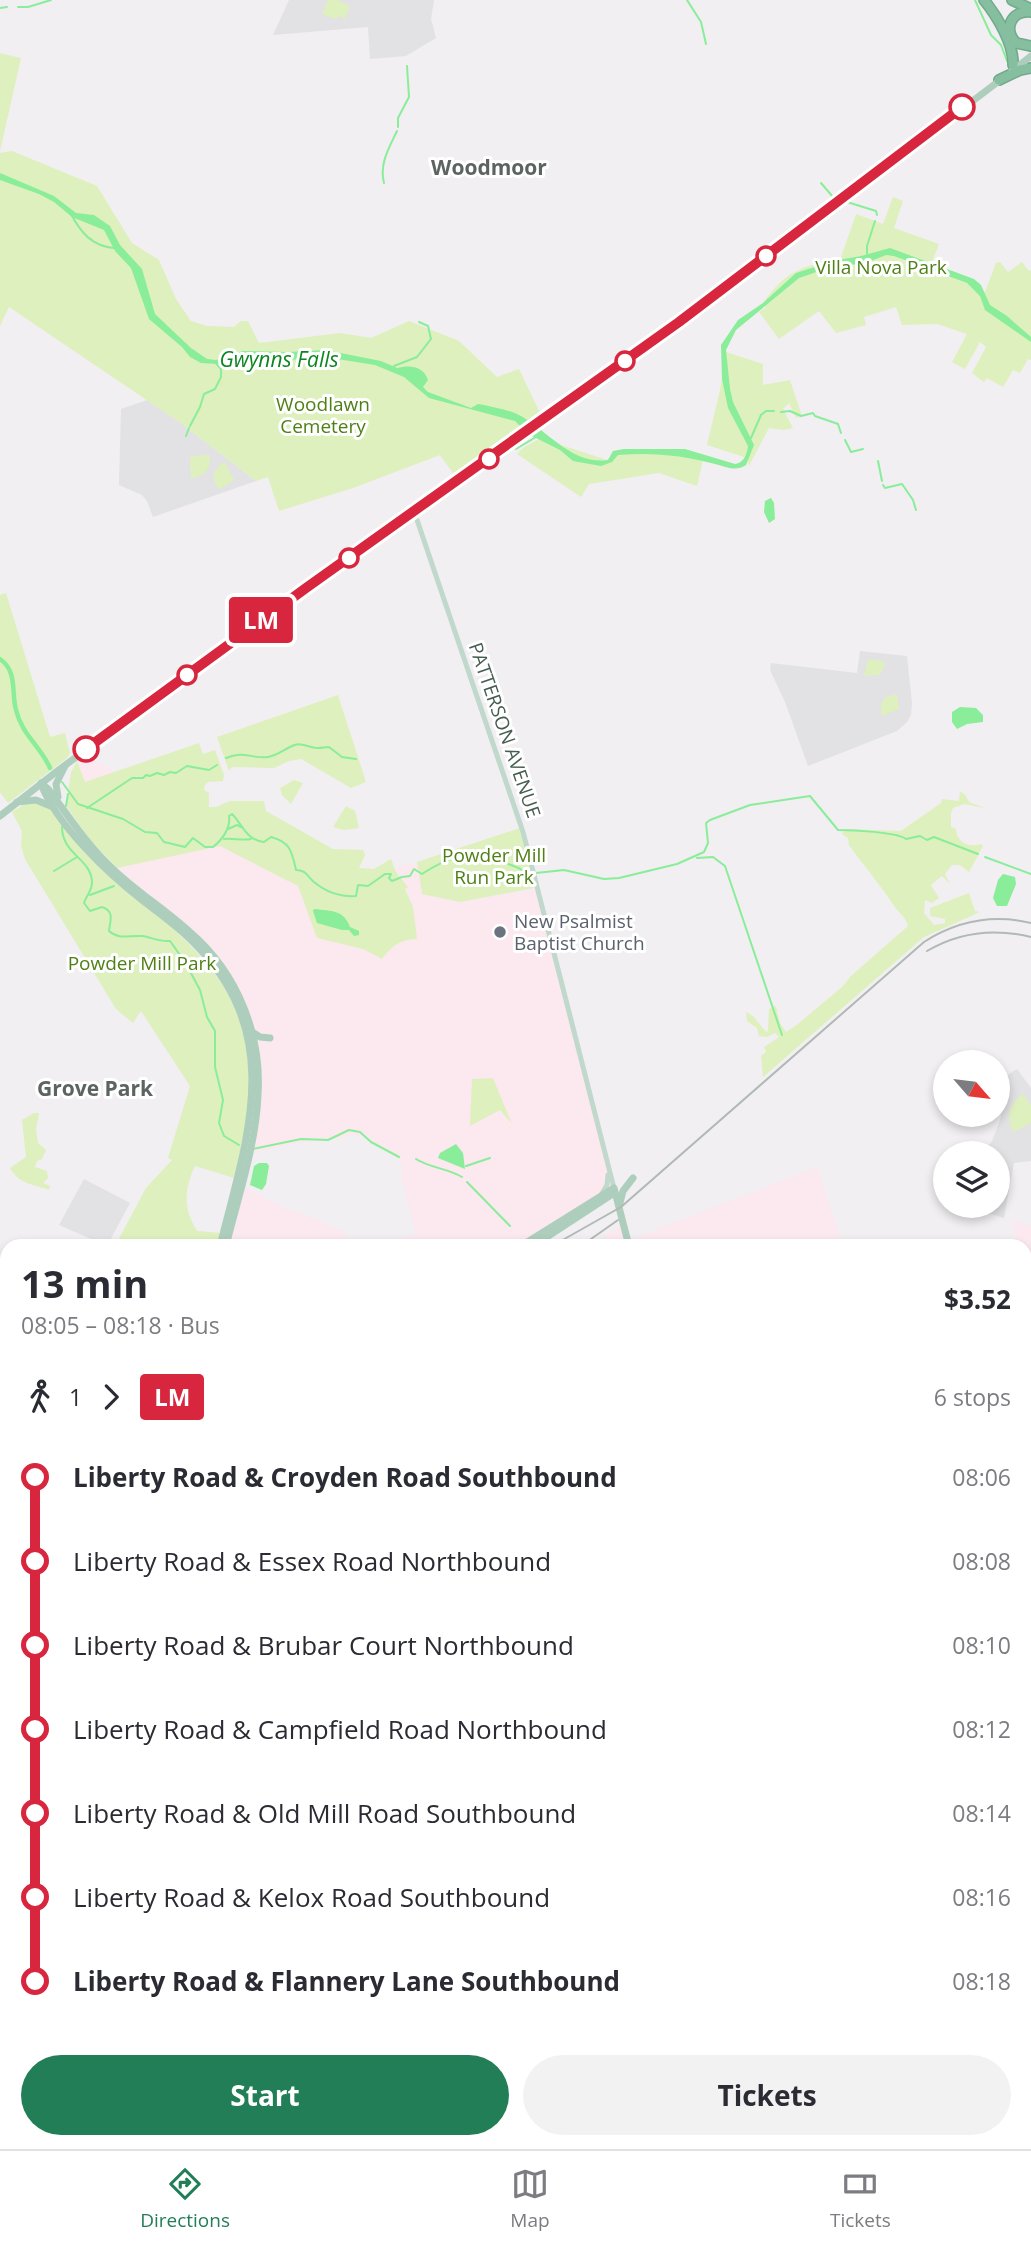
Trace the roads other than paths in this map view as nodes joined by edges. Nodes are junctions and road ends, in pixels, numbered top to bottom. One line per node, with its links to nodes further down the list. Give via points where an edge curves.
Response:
1 (984, 0): 7 (highway, via 1002,29)
2 (1012, 0): 4 (highway)
3 (1021, 0): 4 (highway)
4 (1031, 8): 5 (highway, via 1016,15 1009,29 1016,43)
5 (1031, 46)
6 (1031, 54): 7 (main road); 9 (main road)
7 (1013, 65): 10 (main road)
8 (1031, 68): 9 (highway)
9 (999, 80): 10 (main road)
10 (979, 94): 11 (main road, via 691,314)
11 (414, 511): 12 (main road); 20 (main road, PATTERSON AVENUE, via 523,832)
12 (67, 763): 13 (main road); 15 (main road, via 56,787)
13 (41, 783): 14 (main road); 15 (main road)
14 (17, 802): 15 (main road, via 39,800); 16 (main road)
15 (59, 808): 17 (main road, via 107,863)
16 (0, 816)
17 (177, 924): 18 (main road, via 201,941 221,966); 25 (main road, via 227,985 243,1021 252,1060 250,1119)
18 (251, 1031): 19 (main road); 26 (main road, via 258,1070 257,1112)
19 (270, 1038)
20 (608, 1165): 22 (main road, PATTERSON AVENUE); 23 (main road, via 604,1191)
21 (632, 1178): 24 (main road, via 622,1194)
22 (614, 1190): 23 (main road); 24 (main road, PATTERSON AVENUE)
23 (590, 1207): 24 (main road, via 610,1203); 27 (main road); 28 (main road)
24 (621, 1215): 29 (main road, PATTERSON AVENUE)
25 (222, 1239)
26 (228, 1239)
27 (533, 1239)
28 (543, 1239)
29 (627, 1239)

